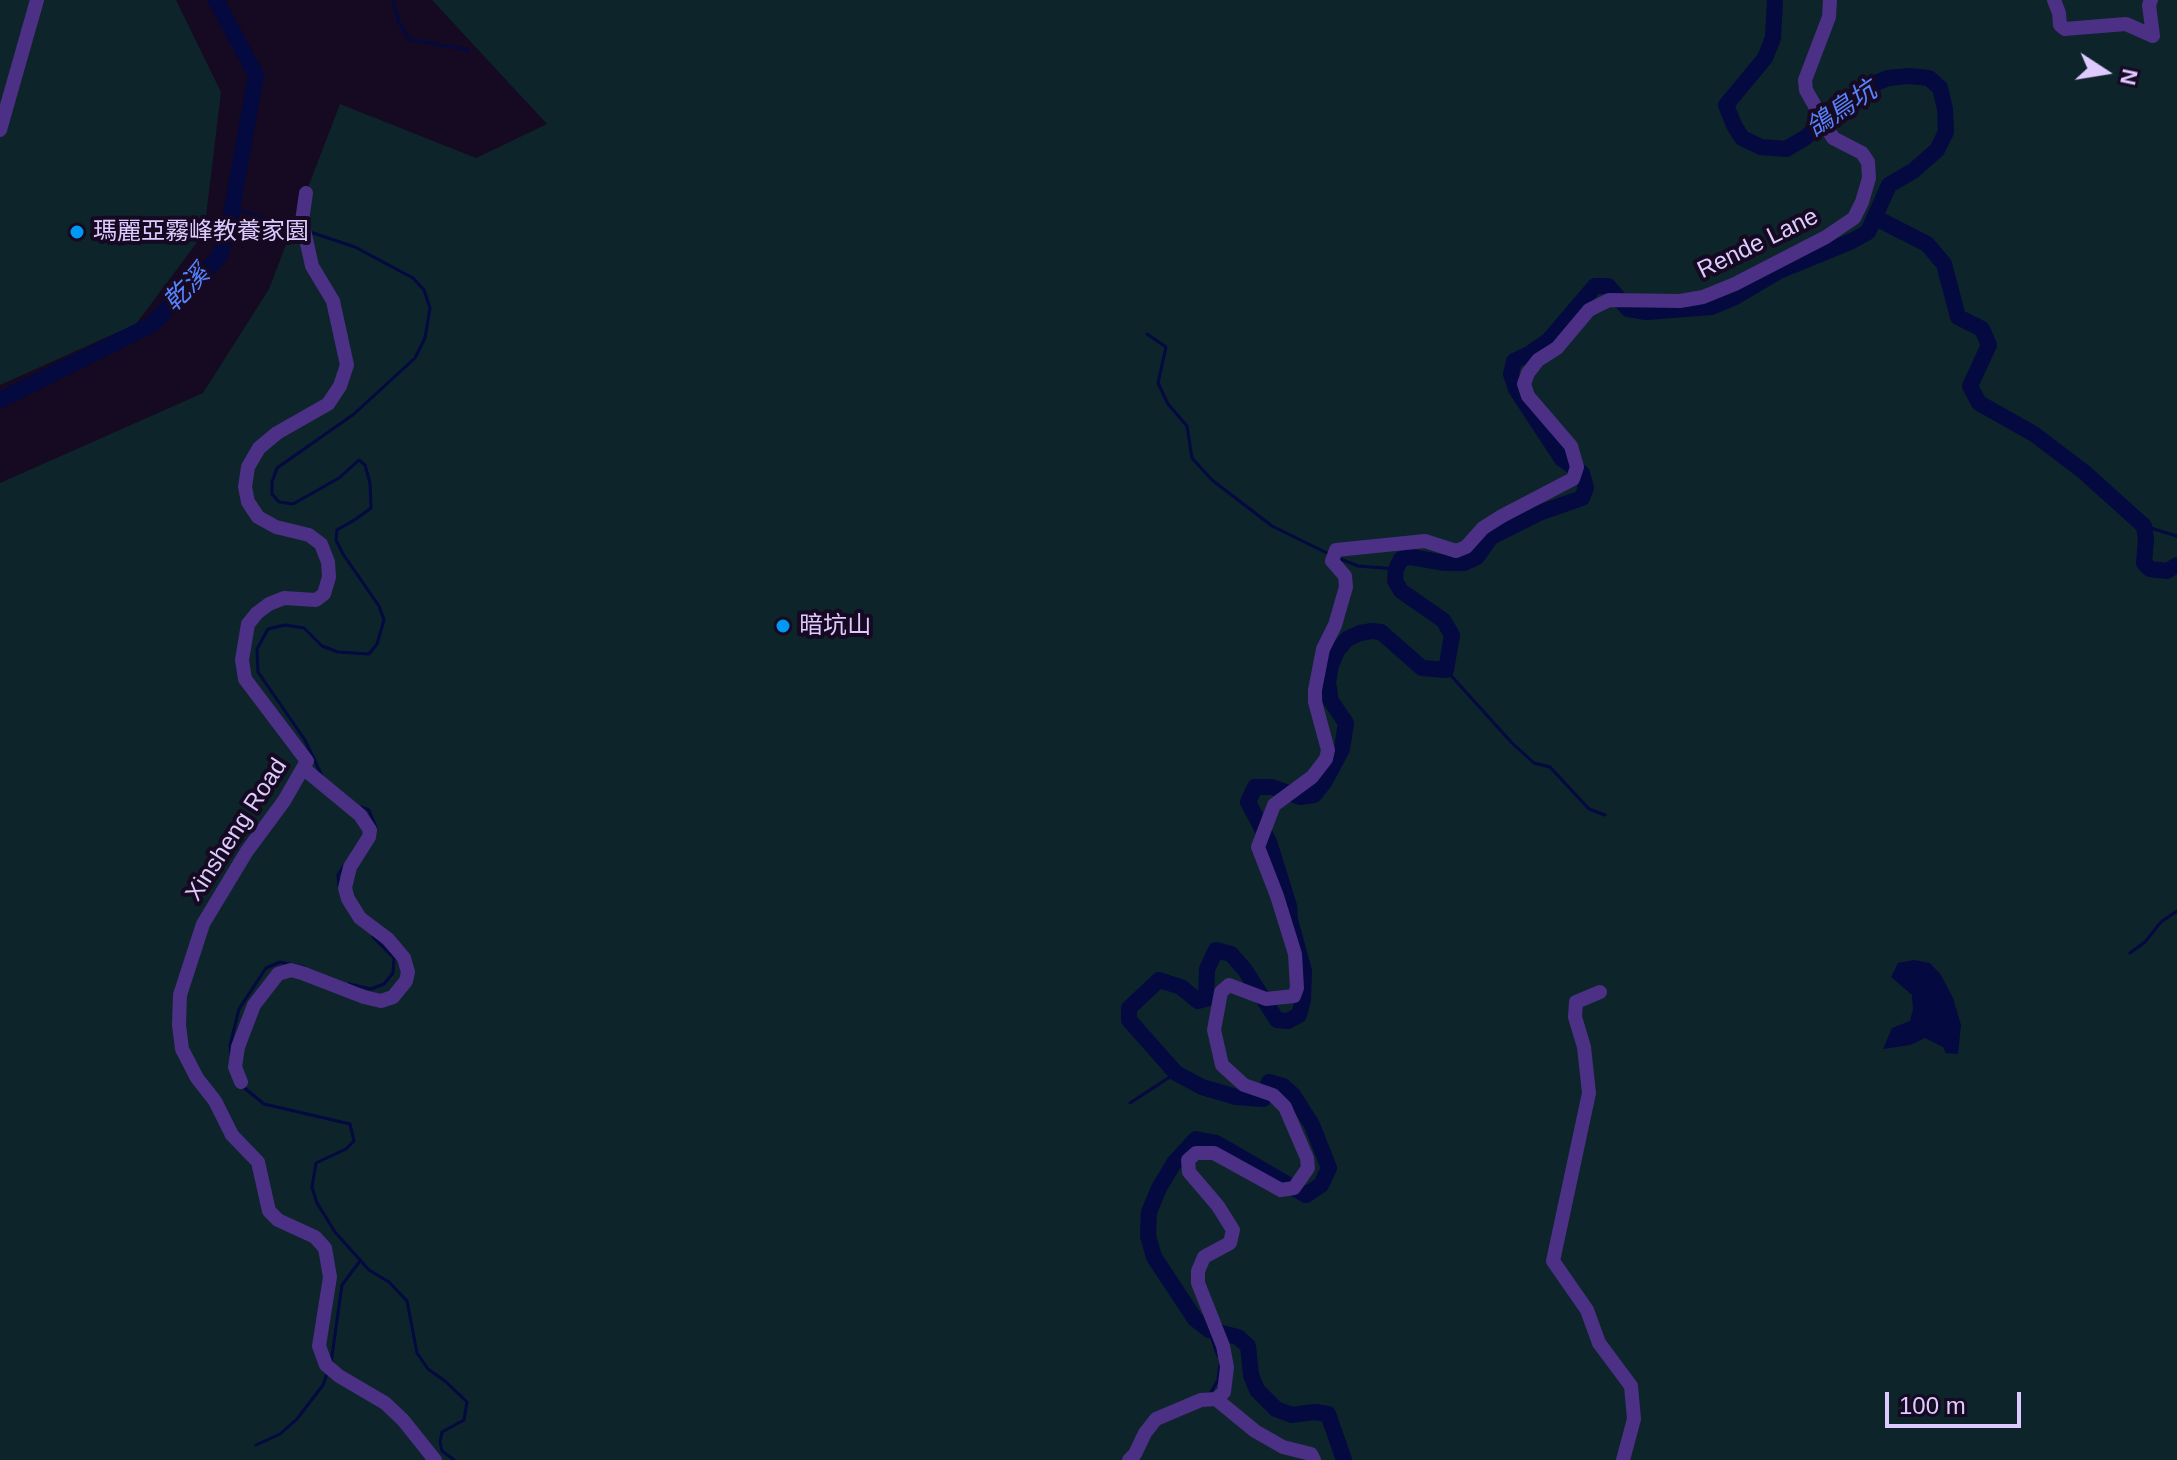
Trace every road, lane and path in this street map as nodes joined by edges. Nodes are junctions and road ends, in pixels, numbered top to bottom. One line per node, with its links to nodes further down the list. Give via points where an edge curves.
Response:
1 (37, 0): 5 (street)
2 (1830, 0): 10 (street, Rende Lane, via 1806,90 1833,138 1862,153 1868,162 1869,178 1854,218 1703,297 1616,299 1589,310 1557,348 1538,360 1524,384 1528,396 1571,446 1575,473 1483,528 1466,547 1456,551 1425,541 1336,550 1332,561 1345,576 1346,587 1323,649 1315,690 1326,759 1312,777 1274,805 1258,847 1295,954 1297,988 1294,996 1263,998 1229,985 1221,992 1214,1030 1222,1065 1244,1085 1273,1095 1285,1107 1308,1168 1294,1188 1281,1190 1214,1153 1196,1153 1188,1160 1189,1172 1233,1230 1230,1243 1204,1257 1198,1271 1227,1367 1224,1392)
3 (2054, 0): 4 (street, via 2065,29 2126,24 2153,36)
4 (2151, 0)
5 (0, 130)
6 (306, 193): 7 (street, Xinsheng Road, via 304,230 312,266 333,301 347,365 328,404 259,448 245,487 258,517 321,544 329,577 324,594 316,600 284,598 257,613 248,624 242,660 245,679 307,761)
7 (303, 768): 9 (street, via 354,809 370,833 350,867 348,899 360,918 404,958 408,972 393,997 381,1001 291,970 278,974 254,1005 238,1047 235,1067); 11 (street, Xinsheng Road, via 203,924 180,995 182,1049 232,1135 258,1162 269,1211 325,1248 330,1277 319,1346 330,1369 385,1403)
8 (1600, 992): 14 (street, via 1576,1002 1589,1093 1553,1261 1587,1310 1599,1343 1631,1386 1634,1419)
9 (241, 1082)
10 (1216, 1399): 12 (street, via 1156,1419); 13 (street, via 1255,1431 1283,1447 1311,1454)
11 (435, 1460)
12 (1129, 1460)
13 (1314, 1460)
14 (1623, 1460)

